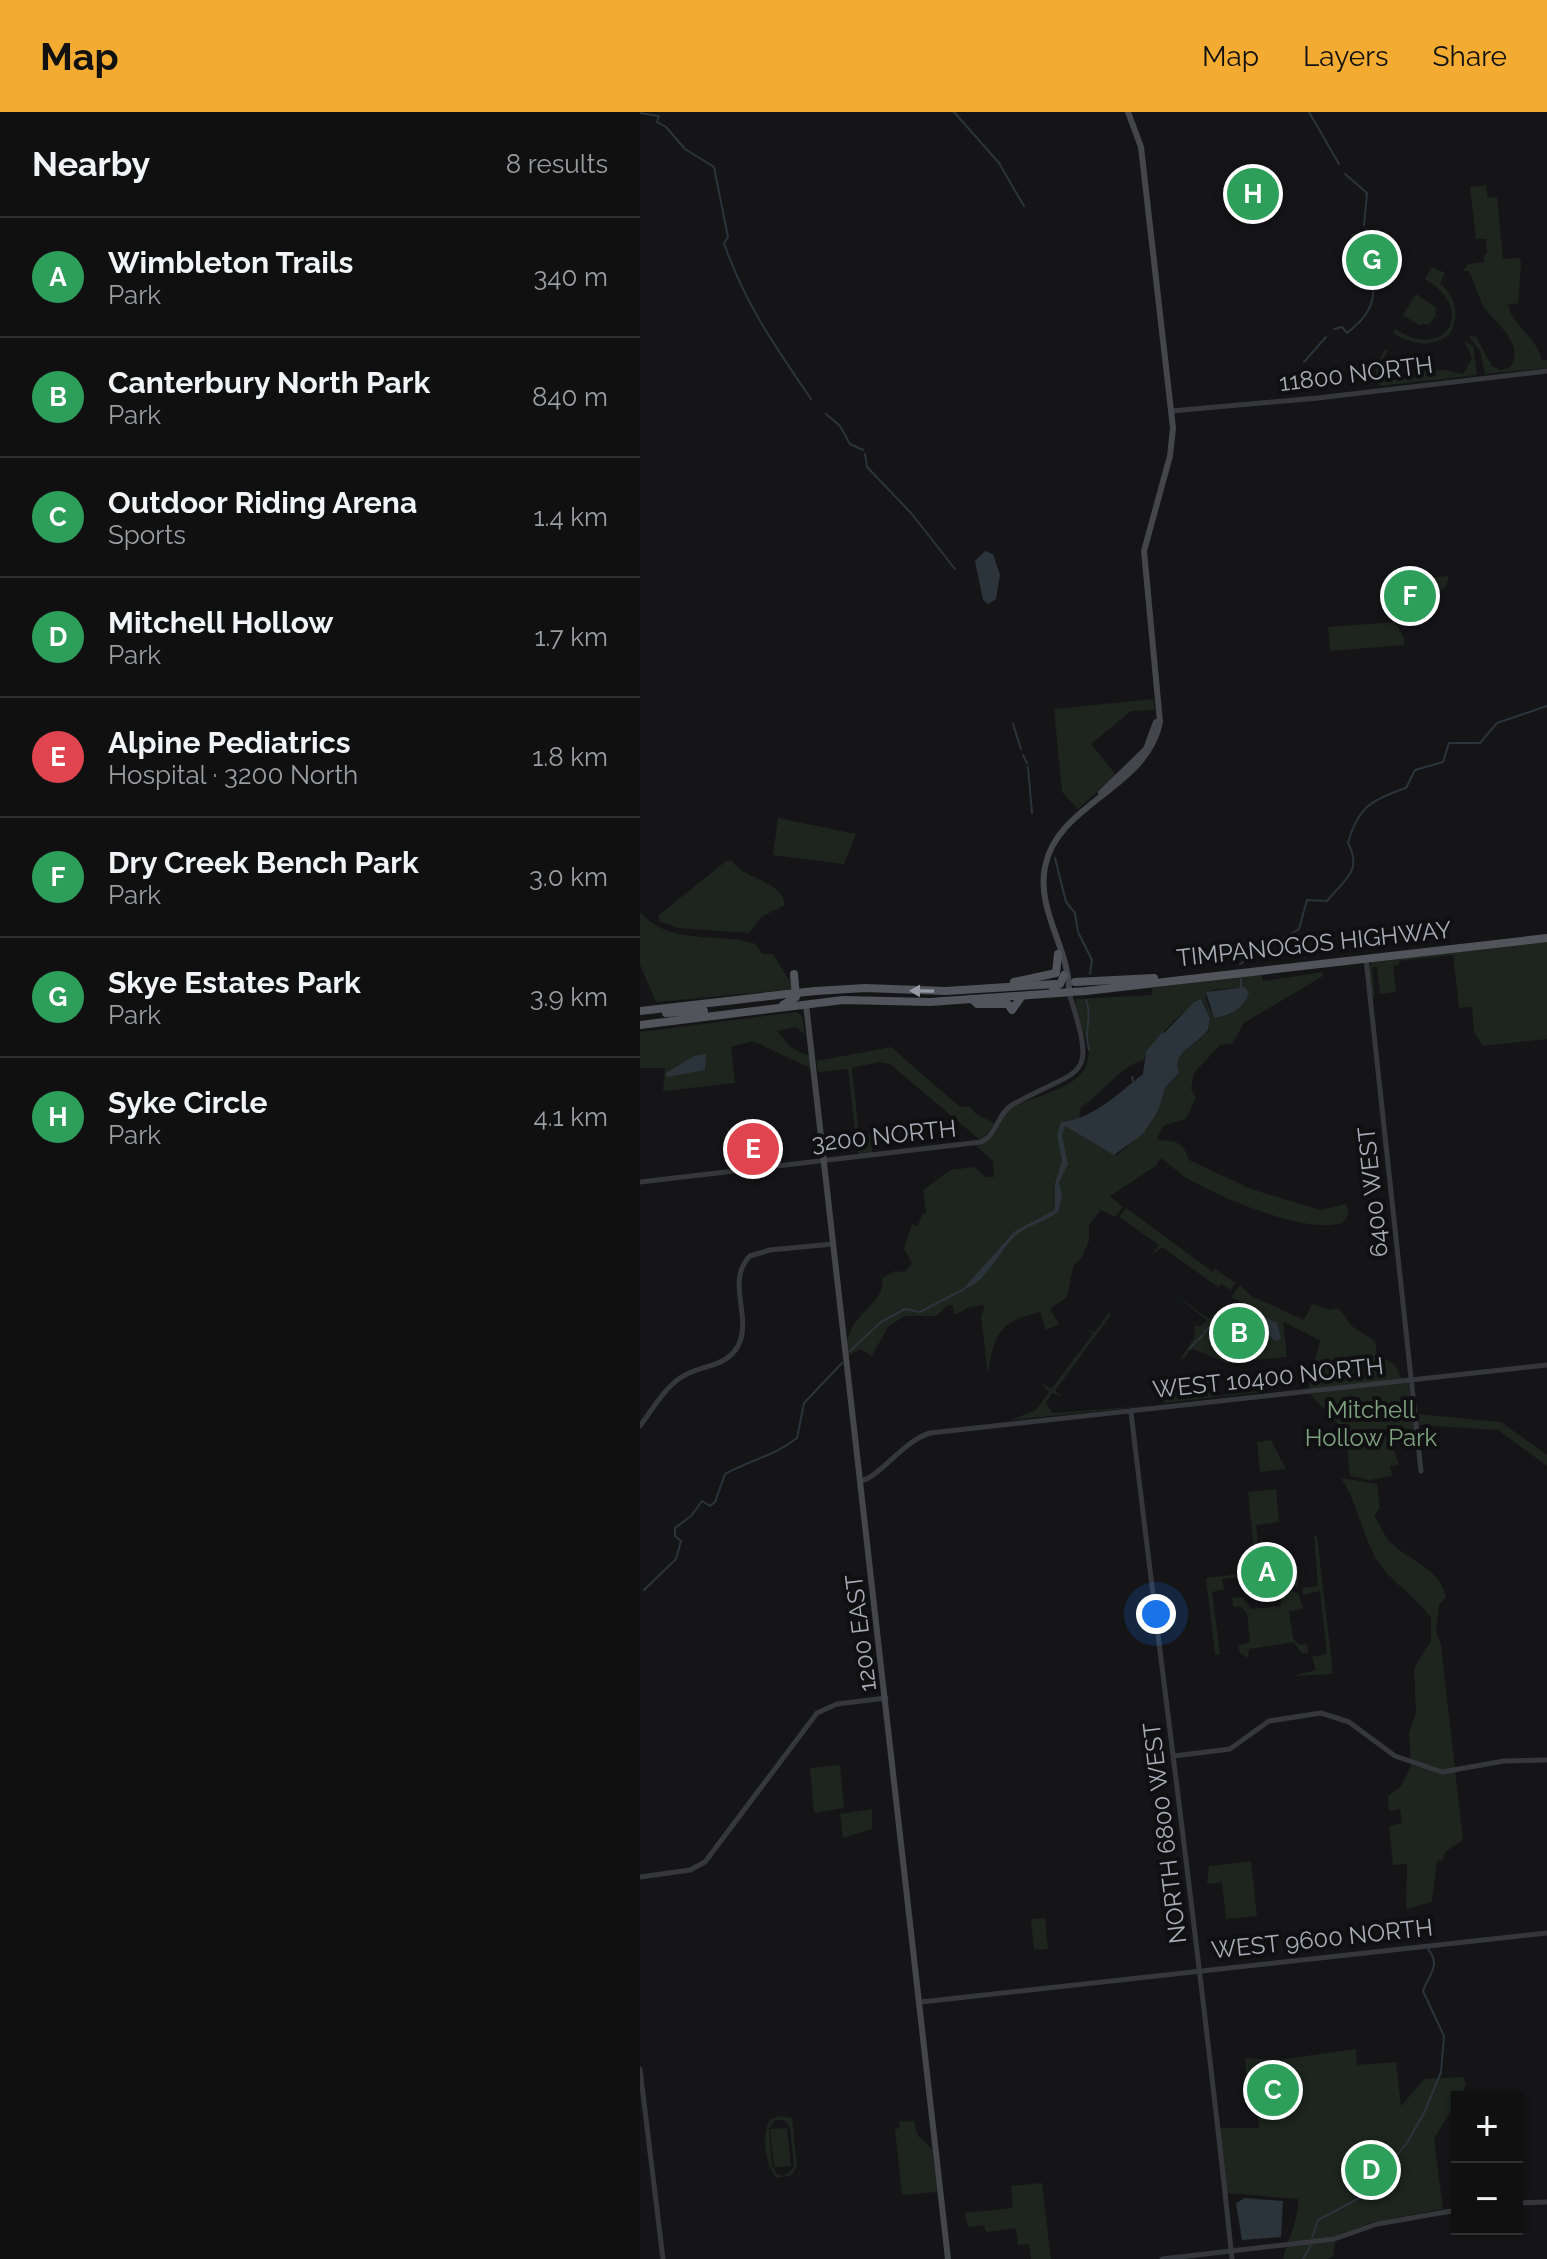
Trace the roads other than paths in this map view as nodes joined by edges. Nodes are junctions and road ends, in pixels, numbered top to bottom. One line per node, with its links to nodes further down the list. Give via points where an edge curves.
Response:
1 (1128, 112): 3 (main road, via 1141,147)
2 (1547, 371): 3 (street, 11800 NORTH)
3 (1170, 411): 5 (main road, via 1168,447 1141,548 1155,724 1137,761 1056,834 1045,853 1041,893); 13 (main road, via 1172,448 1143,567 1158,676 1158,733 1136,769 1059,837 1044,869)
4 (1547, 938): 6 (main road, TIMPANOGOS HIGHWAY)
5 (1058, 954): 8 (main road); 12 (main road, via 1059,969 1051,976)
6 (1366, 958): 9 (main road, TIMPANOGOS HIGHWAY); 25 (street, 6400 WEST)
7 (794, 974): 18 (main road, via 796,997)
8 (1064, 975): 13 (main road); 14 (main road)
9 (1194, 976): 10 (main road); 13 (main road, TIMPANOGOS HIGHWAY)
10 (1075, 982)
11 (1055, 984): 12 (main road)
12 (964, 990): 19 (main road, one-way to 19, bridge, via 816,991)
13 (1069, 992): 14 (main road); 21 (street, 3200 NORTH, via 1085,1060 1069,1079 1008,1107 987,1139)
14 (1045, 994): 15 (main road)
15 (1024, 995): 16 (main road); 16 (main road, via 1012,1010 1008,1004 977,1004)
16 (971, 999): 17 (main road)
17 (806, 1004): 18 (main road); 21 (main road, 1200 EAST)
18 (776, 1007): 19 (main road); 20 (main road)
19 (640, 1012)
20 (640, 1028)
21 (824, 1161): 22 (street, 3200 NORTH); 23 (main road, 1200 EAST)
22 (640, 1182)
23 (833, 1244): 27 (street, via 760,1252 745,1261 738,1279 742,1333 737,1349 723,1362 680,1377); 29 (main road, 1200 EAST)
24 (1547, 1365): 25 (street, WEST 10400 NORTH)
25 (1411, 1380): 26 (street, WEST 10400 NORTH); 28 (street, 6400 WEST)
26 (1131, 1412): 29 (street, WEST 10400 NORTH, via 924,1435); 31 (street, NORTH 6800 WEST)
27 (640, 1426)
28 (1421, 1471)
29 (861, 1481): 30 (main road, 1200 EAST)
30 (886, 1698): 33 (street, via 822,1710 697,1867); 36 (main road, 1200 EAST)
31 (1174, 1756): 32 (street, via 1230,1749 1269,1721 1321,1713 1349,1722 1403,1759 1438,1771); 35 (street, NORTH 6800 WEST)
32 (1547, 1760)
33 (640, 1877)
34 (1547, 1933): 35 (street, WEST 9600 NORTH)
35 (1199, 1971): 36 (street, WEST 9600 NORTH); 42 (street, NORTH 6800 WEST)
36 (921, 2002): 44 (main road, 1200 EAST)
37 (640, 2069): 38 (street)
38 (642, 2102): 43 (street)
39 (1547, 2202): 40 (street)
40 (1523, 2203)
41 (1451, 2211): 42 (street, via 1377,2224 1342,2238)
42 (1231, 2251): 45 (street); 46 (street, NORTH 6800 WEST)
43 (663, 2259)
44 (948, 2259)
45 (1162, 2259)
46 (1232, 2259)

